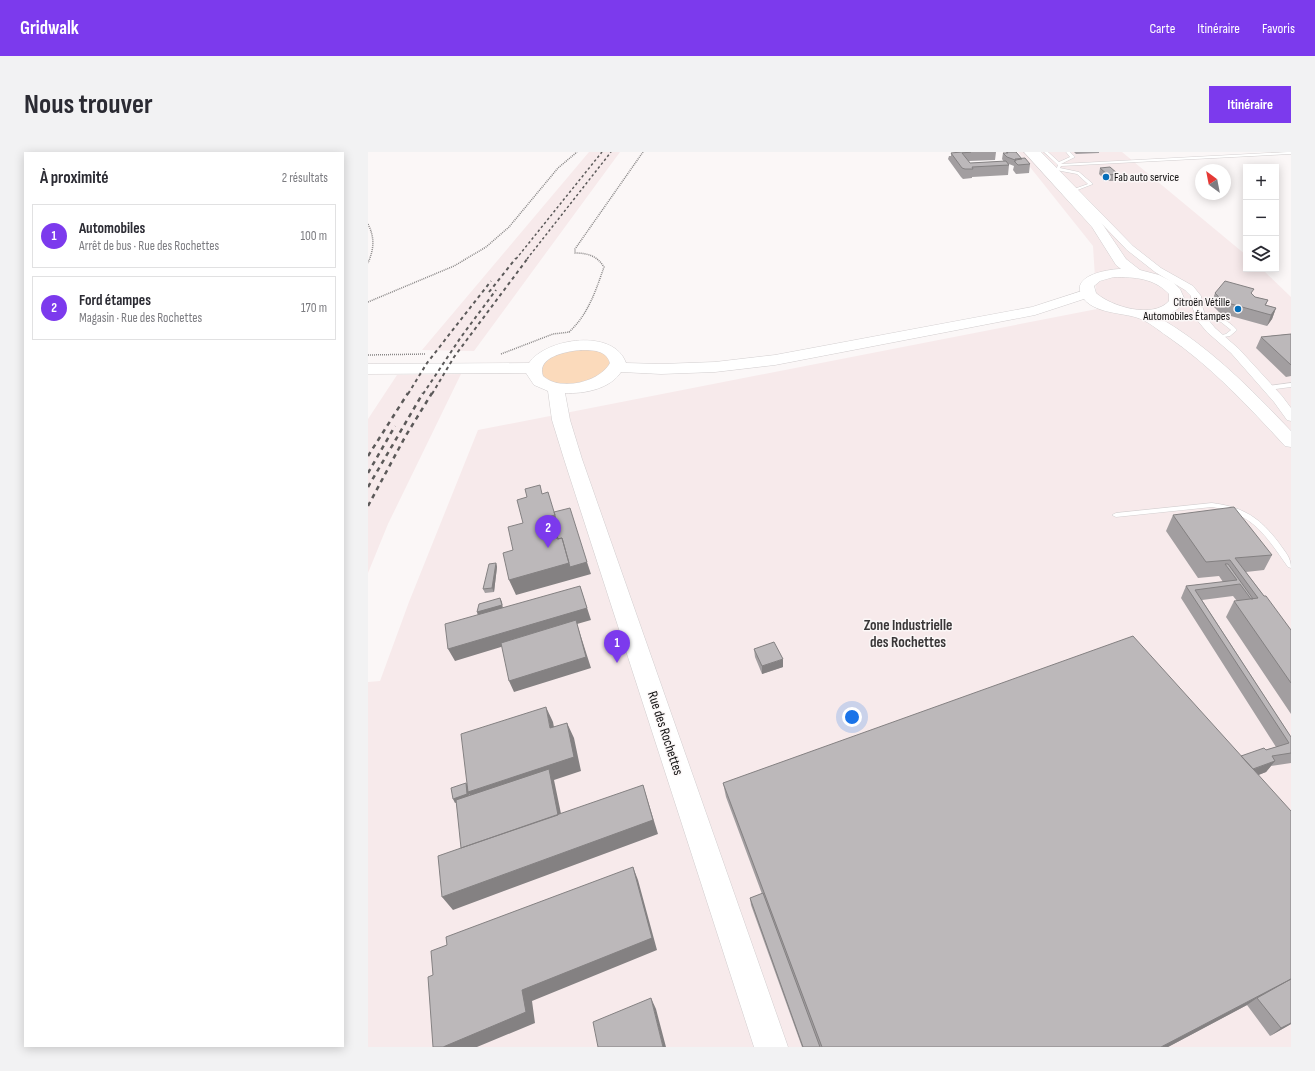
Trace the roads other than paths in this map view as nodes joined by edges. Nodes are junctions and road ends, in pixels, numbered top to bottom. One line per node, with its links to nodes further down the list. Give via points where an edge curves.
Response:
1 (1021, 152): 9 (main road, via 1087,226 1100,248)
2 (1029, 152): 10 (main road, via 1098,225 1122,262)
3 (1037, 152): 7 (street)
4 (1046, 152): 7 (lane)
5 (1068, 152): 7 (lane, via 1073,157)
6 (1291, 153): 7 (lane)
7 (1058, 167): 8 (street); 8 (lane, via 1078,173 1091,184)
8 (1075, 190): 12 (street, via 1130,248 1158,270)
9 (1104, 265): 10 (main road, via 1114,273); 13 (main road, via 1088,283)
10 (1136, 274): 11 (main road, via 1157,279)
11 (1169, 286): 12 (street); 15 (main road, via 1177,299)
12 (1190, 289): 18 (street, via 1196,296)
13 (1088, 293): 14 (main road, via 1097,302); 16 (main road)
14 (1108, 307): 16 (main road); 17 (main road)
15 (1170, 308): 17 (main road); 27 (main road, via 1184,326)
16 (1035, 311): 20 (main road, via 775,360 677,369)
17 (1142, 314): 29 (main road, via 1190,345 1234,384)
18 (1200, 314): 19 (street); 19 (lane, via 1220,319 1234,330)
19 (1220, 337): 26 (street)
20 (617, 367): 21 (main road, via 617,358 610,351 573,339 541,359); 23 (main road, via 605,379)
21 (535, 368): 22 (main road); 25 (main road, via 534,374 538,380)
22 (368, 369)
23 (590, 385): 25 (main road); 28 (main road)
24 (1291, 385): 26 (lane)
25 (556, 388): 28 (main road, Rue des Rochettes)
26 (1268, 388): 27 (street)
27 (1291, 419)
28 (561, 420): 32 (main road, Rue des Rochettes)
29 (1291, 442)
30 (1116, 516): 31 (lane, via 1212,505 1226,506 1243,512 1257,521)
31 (1291, 565)
32 (771, 1047)

